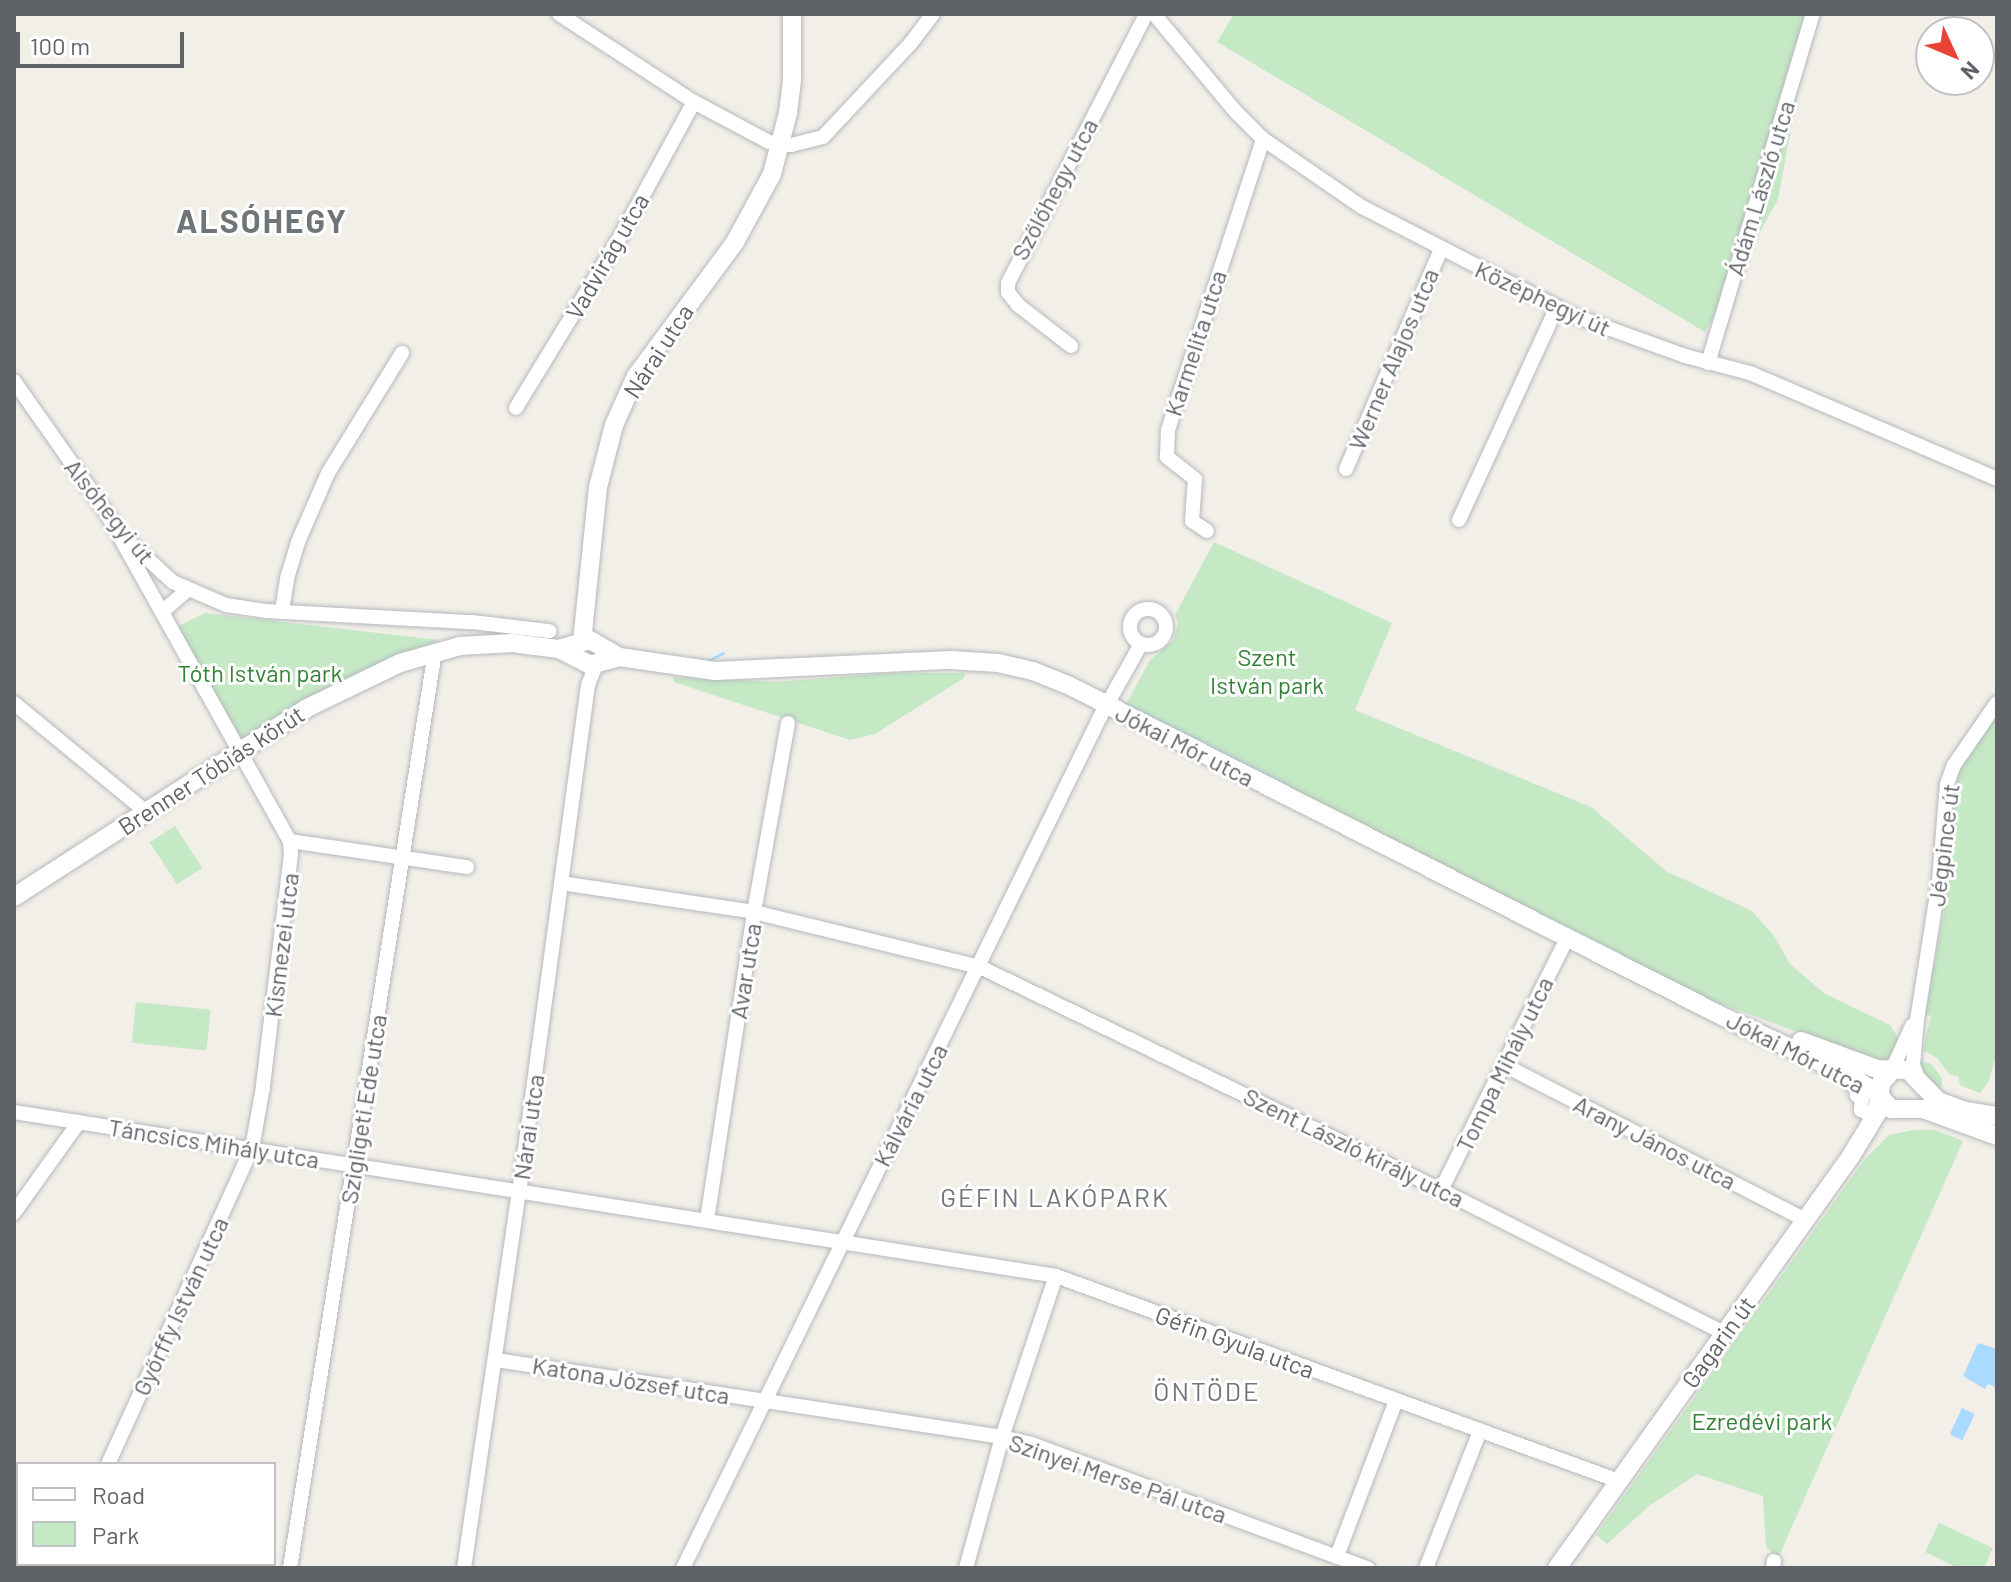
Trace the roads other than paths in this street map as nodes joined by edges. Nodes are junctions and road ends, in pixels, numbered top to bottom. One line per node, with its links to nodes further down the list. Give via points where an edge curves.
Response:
1 (559, 14): 7 (street)
2 (792, 14): 9 (street, Nárai utca, via 792,79)
3 (933, 14): 9 (street, via 823,137 802,145)
4 (1146, 14): 12 (street, Szőlőhegy utca, via 1008,283 1018,305)
5 (1154, 14): 8 (street, Középhegyi út)
6 (1813, 14): 14 (street, Ádám László utca)
7 (694, 102): 9 (street); 16 (street, Vadvirág utca)
8 (1263, 139): 10 (street, Középhegyi út, via 1335,191); 21 (street, Karmelita utca, via 1168,430 1167,457 1195,479 1192,521)
9 (781, 144): 28 (street, Nárai utca, via 752,216 648,358 623,404 598,487 589,577)
10 (1441, 249): 11 (street, Középhegyi út); 17 (street, Werner Alajos utca)
11 (1557, 307): 14 (street, Középhegyi út); 20 (street)
12 (1071, 346)
13 (402, 353): 23 (street, via 323,484 291,564)
14 (1708, 363): 18 (street, Középhegyi út, via 1776,383)
15 (14, 381): 19 (street, Alsóhegyi út)
16 (516, 408)
17 (1346, 469)
18 (1997, 479)
19 (107, 514): 22 (street, Alsóhegyi út, via 152,565); 24 (street, Kismezei utca)
20 (1459, 520)
21 (1207, 531)
22 (187, 590): 23 (street, Alsóhegyi út, via 226,605); 24 (street)
23 (282, 611): 25 (street, Alsóhegyi út)
24 (162, 612): 33 (street, Kismezei utca)
25 (549, 631)
26 (1141, 644): 31 (street, Kálvária utca)
27 (435, 651): 28 (street, Brenner Tóbiás körút, via 512,643); 33 (street, Brenner Tóbiás körút, via 338,690); 36 (street, Szigligeti Ede utca)
28 (589, 652): 31 (street, Jókai Mór utca, via 715,671 998,663 1044,675); 38 (street, Nárai utca)
29 (14, 703): 34 (street)
30 (1997, 703): 43 (street, Jégpince út, via 1954,765 1947,784 1939,881)
31 (1107, 705): 41 (street, Jókai Mór utca); 42 (street, Kálvária utca)
32 (788, 723): 40 (street, Avar utca)
33 (241, 753): 34 (street, Brenner Tóbiás körút); 35 (street, Kismezei utca)
34 (146, 812): 39 (street, Brenner Tóbiás körút)
35 (290, 841): 36 (street); 56 (street, Kismezei utca, via 289,894)
36 (404, 858): 37 (street); 58 (street, Szigligeti Ede utca)
37 (467, 867)
38 (561, 883): 40 (street, Szent László király utca); 60 (street, Nárai utca)
39 (17, 888)
40 (754, 912): 42 (street, Szent László király utca); 62 (street, Avar utca)
41 (1567, 938): 44 (street, Jókai Mór utca); 46 (street, Tompa Mihály utca)
42 (980, 967): 59 (street, Szent László király utca); 64 (street, Kálvária utca)
43 (1920, 999): 47 (street, Jégpince út); 48 (street, Jégpince út, via 1913,1065)
44 (1709, 1008): 45 (street, Jókai Mór utca); 47 (street, Jókai Mór utca)
45 (1790, 1048): 49 (street, Jókai Mór utca, via 1852,1077); 52 (street, via 1860,1089 1861,1110)
46 (1504, 1065): 59 (street, Tompa Mihály utca); 63 (street, Arany János utca)
47 (1891, 1072): 48 (street, via 1905,1069); 49 (street, Gagarin út, via 1881,1083)
48 (1920, 1081): 50 (street, via 1921,1098); 53 (street, via 1939,1102)
49 (1881, 1098): 50 (street, via 1891,1109); 57 (street, Gagarin út)
50 (1908, 1110): 55 (street, via 1923,1109); 57 (street, Gagarin út, via 1887,1121)
51 (14, 1112): 54 (street, Táncsics Mihály utca)
52 (1869, 1114)
53 (1997, 1116)
54 (79, 1122): 56 (street, Táncsics Mihály utca); 61 (street)
55 (1997, 1136)
56 (252, 1148): 58 (street, Táncsics Mihály utca); 72 (street, Győrffy István utca)
57 (1851, 1156): 63 (street, Gagarin út)
58 (353, 1164): 60 (street, Táncsics Mihály utca); 75 (street, Szigligeti Ede utca)
59 (1441, 1190): 66 (street, Szent László király utca)
60 (519, 1193): 62 (street, Táncsics Mihály utca); 67 (street, Nárai utca)
61 (14, 1213)
62 (707, 1220): 64 (street, Táncsics Mihály utca)
63 (1805, 1220): 66 (street, Gagarin út)
64 (841, 1243): 65 (street, Géfin Gyula utca); 68 (street, Kálvária utca)
65 (1056, 1276): 69 (street, Géfin Gyula utca); 71 (street)
66 (1724, 1333): 73 (street, Gagarin út)
67 (496, 1360): 68 (street, Katona József utca); 76 (street, Nárai utca)
68 (766, 1401): 71 (street, Szinyei Merse Pál utca); 77 (street, Kálvária utca)
69 (1396, 1401): 70 (street, Géfin Gyula utca); 74 (street)
70 (1480, 1431): 73 (street, Géfin Gyula utca); 80 (street)
71 (1002, 1437): 74 (street, Szinyei Merse Pál utca); 78 (street)
72 (109, 1462)
73 (1619, 1481): 81 (street, Gagarin út)
74 (1337, 1556): 79 (street, Szinyei Merse Pál utca)
75 (290, 1568)
76 (464, 1568)
77 (683, 1568)
78 (966, 1568)
79 (1368, 1568)
80 (1426, 1568)
81 (1557, 1568)

